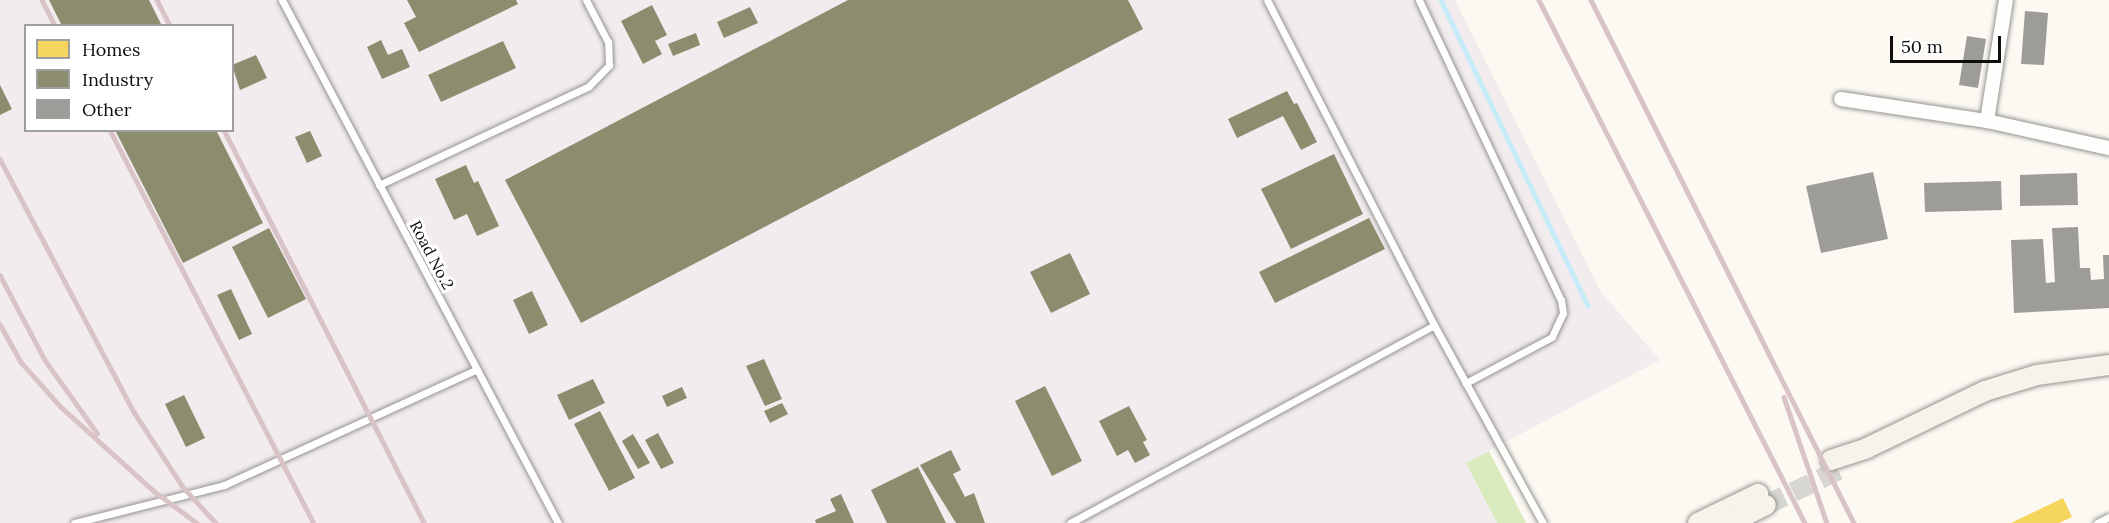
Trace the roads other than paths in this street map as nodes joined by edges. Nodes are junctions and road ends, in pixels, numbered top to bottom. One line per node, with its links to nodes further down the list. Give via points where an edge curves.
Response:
1 (282, 0): 9 (lane, Road No.2)
2 (586, 0): 9 (lane, via 608,42 609,65 589,86)
3 (1267, 0): 10 (lane)
4 (1419, 0): 13 (lane, via 1562,300 1563,313 1552,337)
5 (2006, 0): 7 (street)
6 (1841, 99): 7 (street)
7 (1987, 121): 8 (street)
8 (2109, 148)
9 (379, 185): 12 (lane, Road No.2)
10 (1434, 325): 13 (lane); 16 (lane)
11 (2109, 365): 14 (street, via 2037,375 1985,391)
12 (477, 369): 17 (lane, via 224,485); 18 (lane, Road No.2)
13 (1466, 383): 20 (lane)
14 (1835, 465)
15 (2109, 517): 23 (lane)
16 (1081, 520): 19 (lane)
17 (74, 523)
18 (558, 523)
19 (1070, 523)
20 (1543, 523)
21 (1698, 523): 22 (street, via 1762,500)
22 (1730, 523)
23 (2097, 523)

